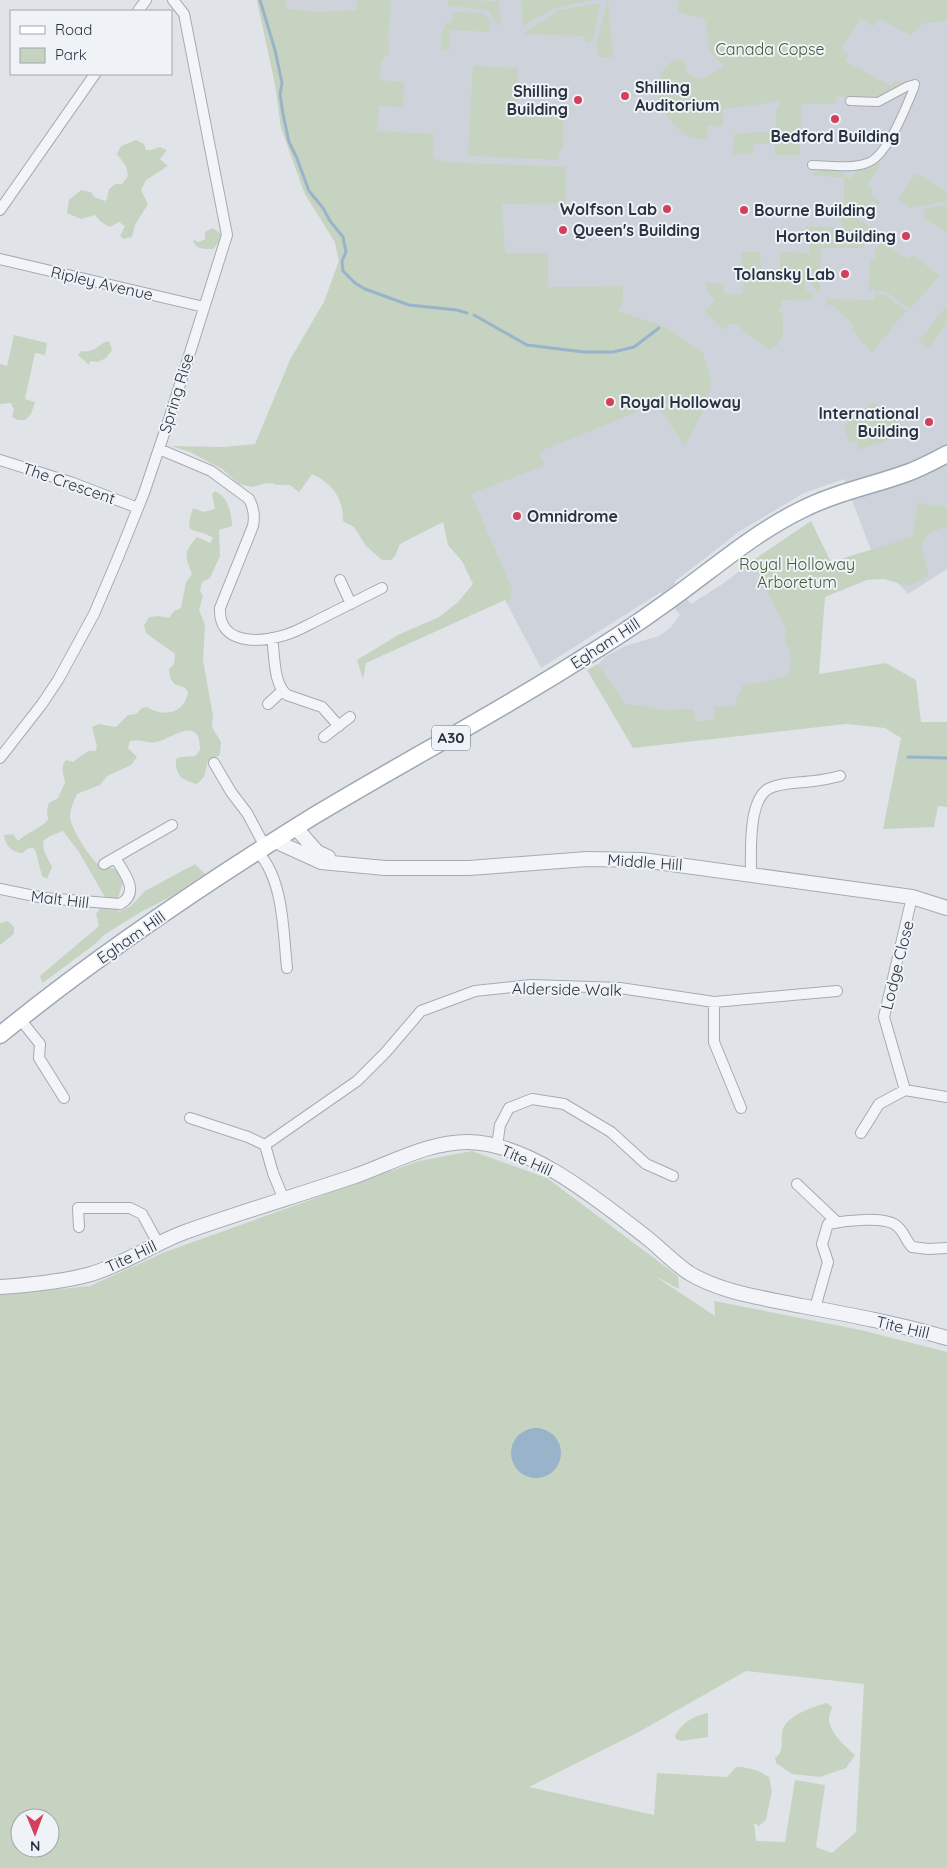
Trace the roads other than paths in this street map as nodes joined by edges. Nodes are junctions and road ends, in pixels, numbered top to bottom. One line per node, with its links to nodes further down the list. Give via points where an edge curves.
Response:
1 (174, 0): 7 (street, Spring Rise, via 184,14 226,229)
2 (94, 75): 5 (street)
3 (850, 102): 4 (street, via 878,102 914,86 896,128 876,159 864,164)
4 (812, 165)
5 (0, 210)
6 (0, 259): 7 (street, Ripley Avenue)
7 (204, 307): 8 (street, Spring Rise)
8 (159, 449): 11 (street, Spring Rise); 15 (street, via 211,471 249,499 254,510 254,526 222,602 220,620 234,637 248,640)
9 (947, 454): 25 (main road, Egham Hill / A30, via 906,474 800,510 579,661)
10 (0, 460): 11 (street, The Crescent)
11 (138, 508): 21 (street, Spring Rise, via 84,634 42,704)
12 (340, 580): 14 (street)
13 (382, 588): 14 (street)
14 (351, 604): 15 (street, via 297,630)
15 (272, 638): 16 (street)
16 (282, 691): 17 (street); 19 (street, via 322,707)
17 (268, 704)
18 (350, 717): 19 (street)
19 (338, 726): 20 (street)
20 (324, 736)
21 (0, 758)
22 (214, 763): 26 (street)
23 (840, 776): 30 (street, via 784,785 769,789 761,796 753,824)
24 (172, 825): 27 (street)
25 (296, 828): 26 (main road, Egham Hill / A30); 28 (street, Middle Hill, via 317,852)
26 (267, 846): 28 (street, Middle Hill, via 321,862); 34 (street, via 264,859 277,886); 37 (main road, Egham Hill / A30, via 130,937)
27 (115, 858): 29 (street); 31 (street, Malt Hill, via 130,884 131,892 120,904 44,898)
28 (340, 863): 30 (street, Middle Hill, via 435,869 618,858)
29 (104, 864)
30 (751, 874): 32 (street, Middle Hill)
31 (0, 889)
32 (912, 897): 33 (street, Middle Hill); 39 (street, Lodge Close, via 884,1017)
33 (947, 908)
34 (287, 968)
35 (837, 991): 36 (street, Alderside Walk)
36 (714, 1002): 42 (street, via 714,1042); 45 (street, Alderside Walk, via 610,988 531,984 475,991 421,1011 357,1081)
37 (20, 1019): 38 (main road, Egham Hill / A30); 41 (street, via 40,1044 39,1058)
38 (0, 1035)
39 (904, 1090): 40 (street); 44 (street, via 879,1104)
40 (947, 1097)
41 (64, 1098)
42 (741, 1108)
43 (190, 1118): 45 (street)
44 (861, 1133)
45 (265, 1145): 49 (street)
46 (497, 1146): 47 (street, via 500,1125 509,1108 532,1099 564,1104 611,1132 646,1164); 49 (street, Tite Hill, via 469,1142 438,1145); 55 (street, Tite Hill, via 515,1151 567,1179 688,1272 712,1285)
47 (673, 1176)
48 (797, 1184): 50 (street)
49 (284, 1200): 52 (street, Tite Hill)
50 (837, 1222): 53 (street, via 889,1221 899,1227 912,1247); 55 (street, via 828,1224 822,1238 828,1262)
51 (79, 1227): 52 (street, via 74,1209 130,1208 142,1214)
52 (158, 1243): 54 (street, Tite Hill, via 91,1274)
53 (947, 1248)
54 (0, 1287)
55 (815, 1308): 56 (street, Tite Hill, via 902,1325)
56 (947, 1338)

